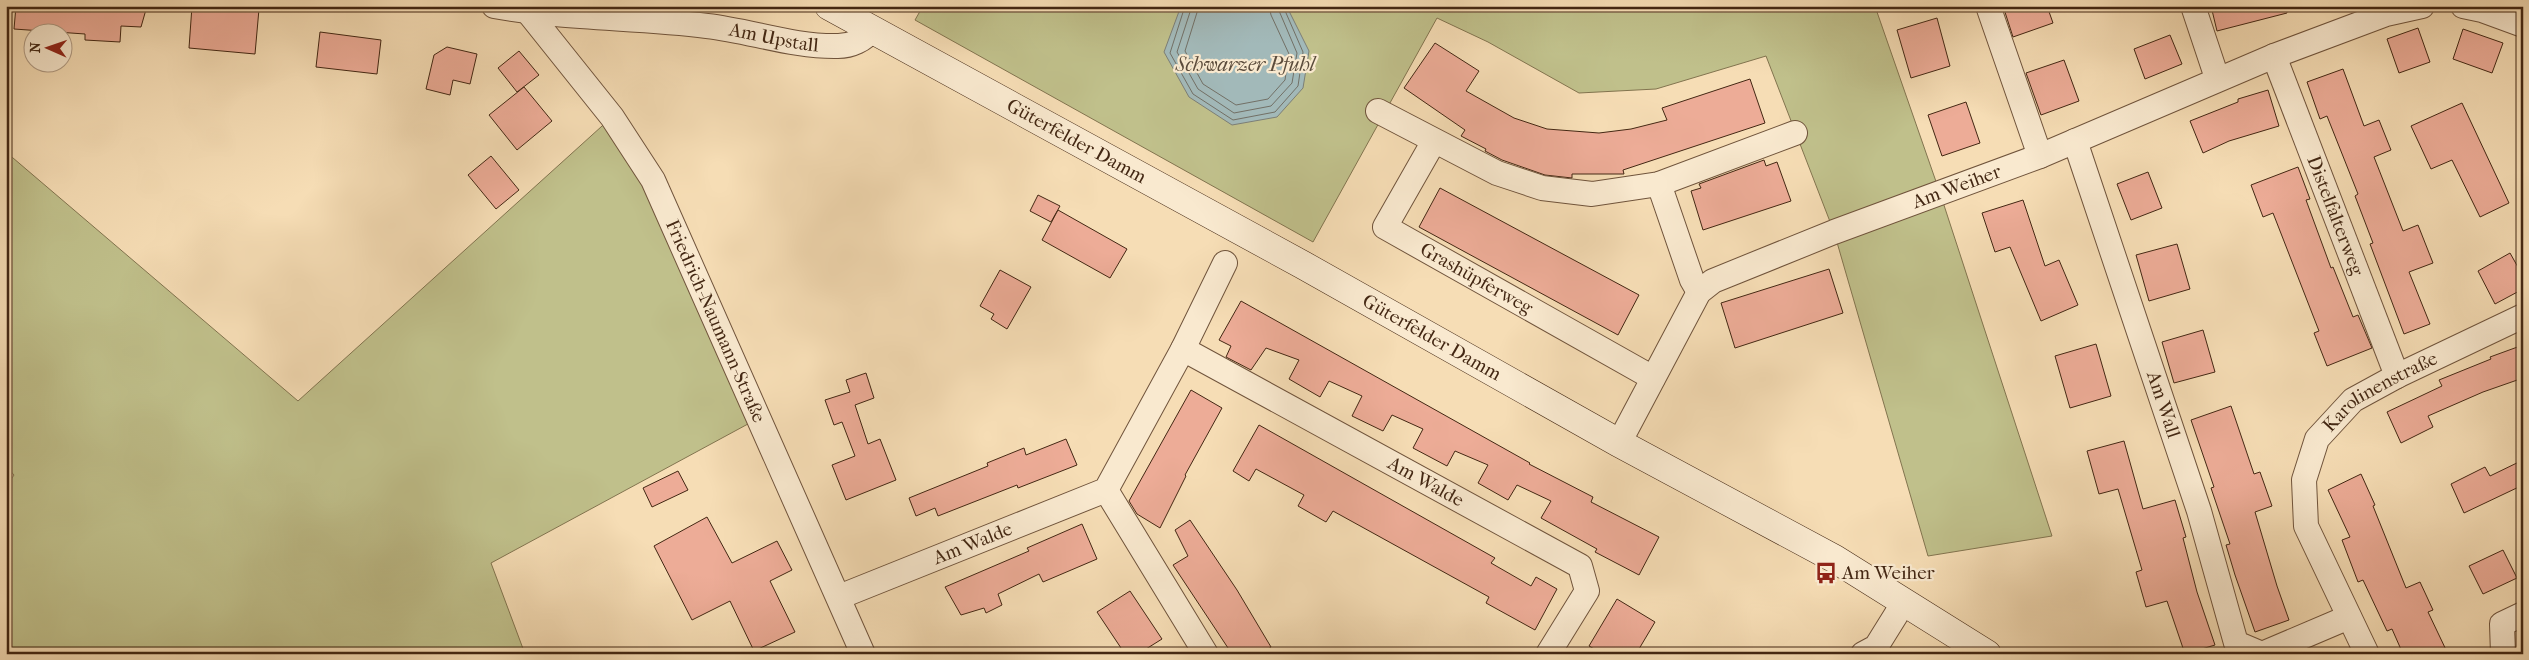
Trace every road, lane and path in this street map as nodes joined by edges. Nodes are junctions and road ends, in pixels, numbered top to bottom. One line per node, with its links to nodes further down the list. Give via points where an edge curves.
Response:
1 (494, 6): 7 (street, Am Upstall)
2 (829, 6): 9 (street, Güterfelder Damm)
3 (1988, 6): 16 (street)
4 (2193, 6): 11 (street)
5 (2422, 6): 10 (street, Am Weiher, via 2386,14)
6 (2463, 6): 8 (street)
7 (528, 12): 9 (street, Am Upstall, via 708,26 788,42 840,46 866,38); 26 (street, Friedrich-Naumann-Straße, via 612,117 653,180)
8 (2523, 25)
9 (871, 30): 24 (street, Güterfelder Damm, via 1312,270)
10 (2274, 56): 11 (street, Am Weiher); 22 (street, Distelfalterweg)
11 (2217, 78): 15 (street, Am Weiher)
12 (1378, 111): 14 (street)
13 (1795, 133): 17 (street)
14 (1434, 141): 17 (street, via 1497,173 1542,188 1592,194); 23 (street, Grashüpferweg, via 1385,227)
15 (2075, 141): 16 (street, Am Weiher); 35 (street, Am Wall, via 2199,510 2236,642)
16 (2040, 156): 19 (street, Am Weiher, via 1834,232 1713,281)
17 (1659, 184): 19 (street)
18 (1225, 263): 21 (street)
19 (1699, 292): 23 (street, Am Weiher)
20 (2523, 316): 22 (street, Karolinenstraße)
21 (1183, 349): 25 (street); 32 (street, Am Walde, via 1580,566 1587,591)
22 (2397, 376): 29 (street, Karolinenstraße, via 2353,400 2317,439 2304,480 2306,526)
23 (1653, 378): 24 (street, Am Weiher)
24 (1619, 443): 27 (street, Güterfelder Damm, via 1834,559)
25 (1106, 490): 26 (street, Am Walde); 31 (street)
26 (839, 597): 30 (street, Friedrich-Naumann-Straße)
27 (1904, 602): 33 (street, via 1876,647); 34 (street, Güterfelder Damm)
28 (2523, 614): 37 (street, via 2502,624)
29 (2349, 617): 35 (street, Am Wall); 36 (street, Karolinenstraße)
30 (863, 654)
31 (1206, 654)
32 (1548, 654)
33 (1863, 654)
34 (1987, 654)
35 (2262, 654)
36 (2367, 654)
37 (2502, 654)

